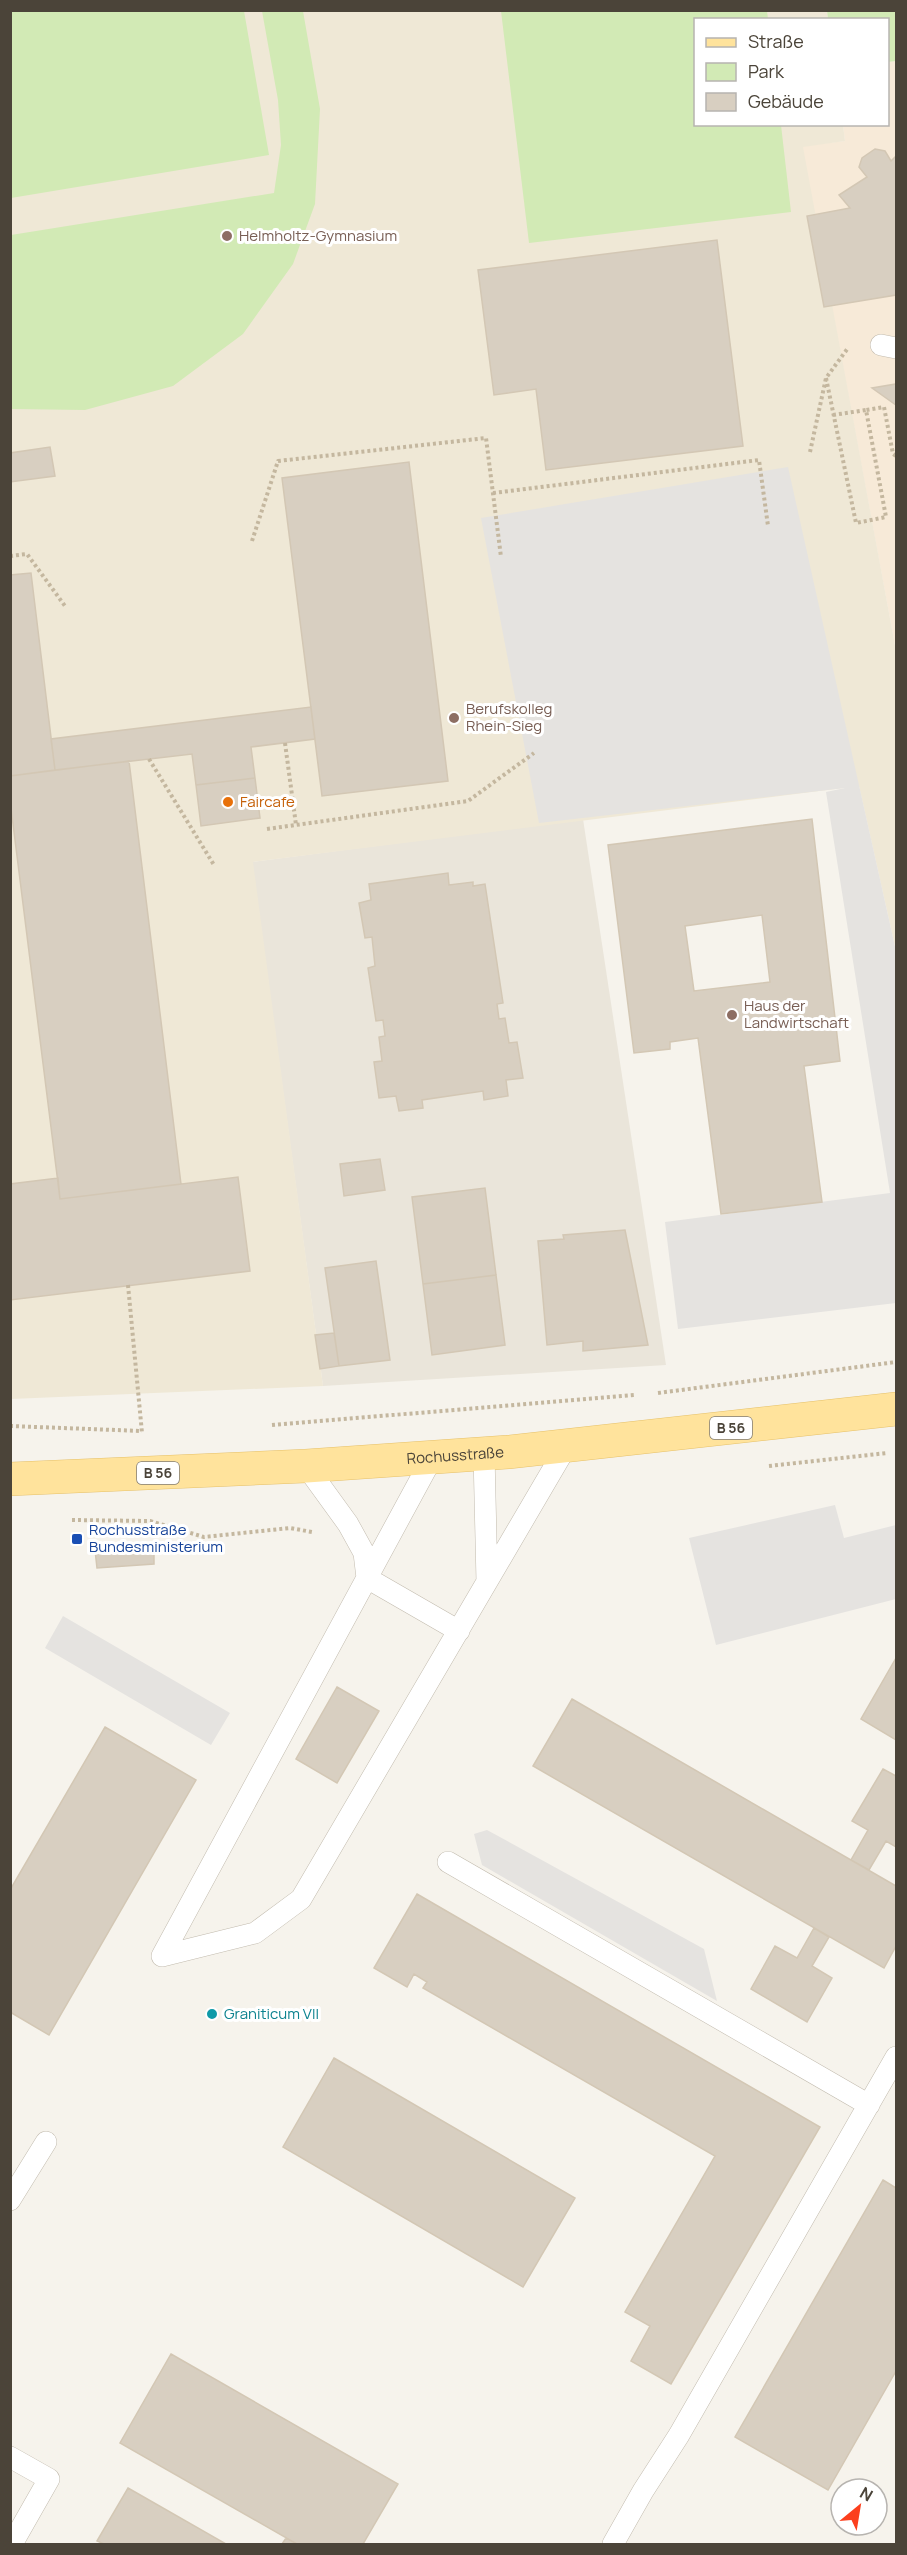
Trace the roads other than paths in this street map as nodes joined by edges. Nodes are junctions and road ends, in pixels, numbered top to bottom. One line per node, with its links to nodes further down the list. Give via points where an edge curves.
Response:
1 (897, 1409): 2 (main road, Rochusstraße / B 56)
2 (567, 1447): 3 (main road, Rochusstraße / B 56); 8 (lane)
3 (484, 1454): 4 (main road, Rochusstraße / B 56); 8 (lane)
4 (432, 1458): 5 (main road, Rochusstraße / B 56); 7 (lane)
5 (306, 1466): 6 (main road, Rochusstraße / B 56); 7 (lane, via 364,1553)
6 (10, 1479)
7 (367, 1578): 9 (lane); 9 (lane, via 162,1956 255,1933 301,1899)
8 (487, 1583): 9 (lane)
9 (459, 1630)
10 (448, 1862): 12 (lane)
11 (897, 2057): 12 (lane)
12 (869, 2105): 17 (lane)
13 (46, 2142): 14 (lane)
14 (10, 2200)
15 (10, 2457): 16 (lane, via 49,2480)
16 (12, 2544)
17 (613, 2544)

